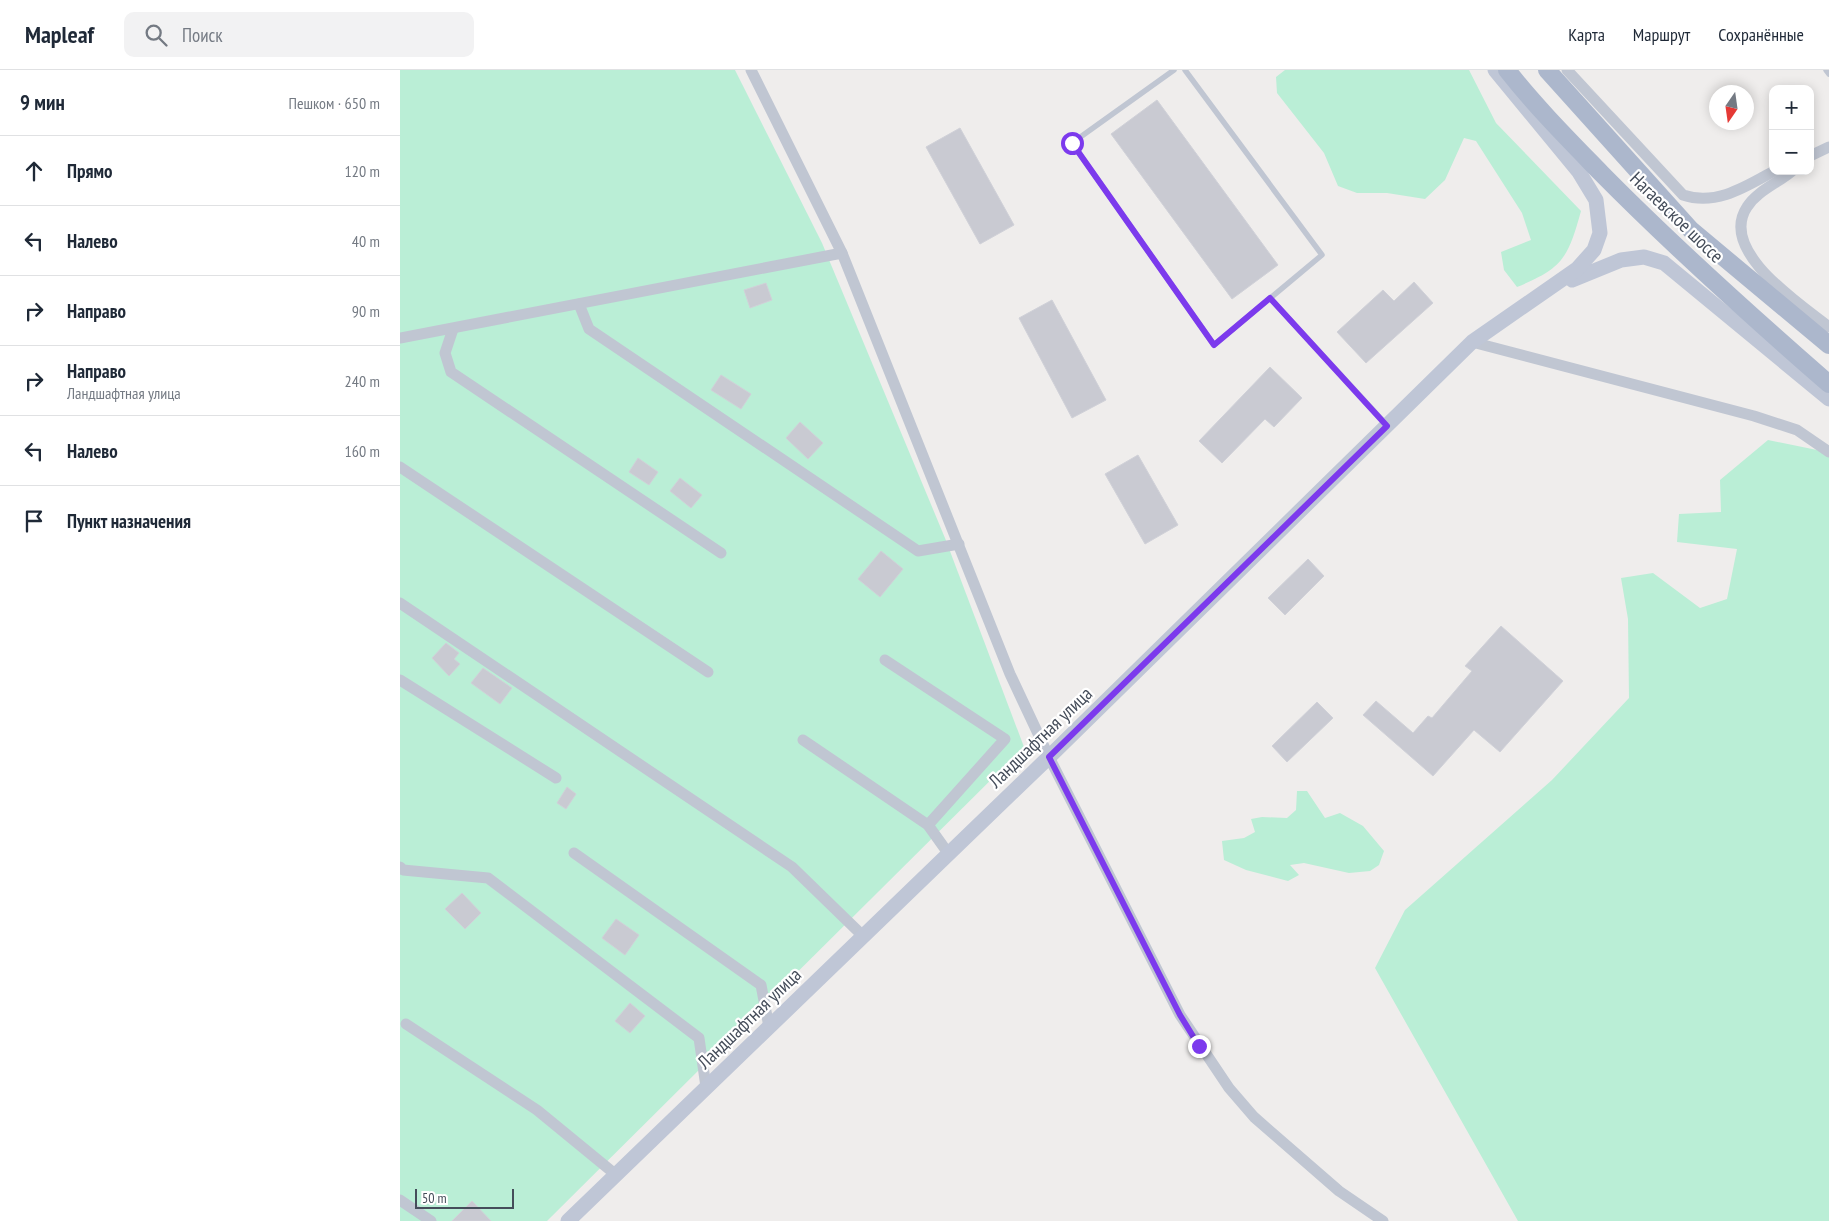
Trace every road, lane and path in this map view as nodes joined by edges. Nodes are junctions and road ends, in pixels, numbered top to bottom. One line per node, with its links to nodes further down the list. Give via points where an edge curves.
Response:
1 (751, 70): 14 (street)
2 (1174, 70): 16 (lane, via 1072,143 1214,345)
3 (1185, 70): 16 (lane, via 1322,255)
4 (1495, 70): 15 (street, via 1579,172 1596,200 1600,233 1594,250 1577,269)
5 (1507, 70): 23 (main road, Нагаевское шоссе, via 1537,108 1644,217)
6 (1547, 70): 22 (main road, Нагаевское шоссе, via 1691,230)
7 (1567, 70): 12 (street, via 1683,195 1694,199 1719,197)
8 (1826, 70): 9 (lane)
9 (1829, 74)
10 (1829, 147): 11 (street)
11 (1814, 154)
12 (1769, 173)
13 (1786, 175): 18 (street, via 1747,207 1740,224 1742,240 1763,272)
14 (842, 253): 17 (street); 28 (street)
15 (1548, 292): 21 (street, Ландшафтная улица); 24 (street, via 1622,260 1644,257 1664,263)
16 (1270, 298): 25 (lane)
17 (579, 304): 19 (street); 28 (street, via 589,329 918,550)
18 (1829, 328)
19 (453, 329): 20 (street); 29 (street, via 445,353 451,372)
20 (400, 338)
21 (1472, 342): 25 (street, Ландшафтная улица); 26 (street, via 1754,416 1797,430)
22 (1829, 345)
23 (1829, 384)
24 (1829, 399)
25 (1387, 426): 35 (street, Ландшафтная улица)
26 (1829, 452)
27 (400, 467): 32 (street)
28 (959, 544): 35 (street, via 1010,674)
29 (721, 553)
30 (400, 603): 41 (street, via 792,867)
31 (885, 660): 37 (street, via 1005,740)
32 (708, 672)
33 (400, 680): 36 (street)
34 (803, 740): 37 (street)
35 (1049, 757): 38 (street, Ландшафтная улица); 49 (street, via 1180,1015 1229,1088 1254,1117 1294,1154)
36 (556, 778)
37 (928, 825): 38 (street)
38 (948, 852): 41 (street, Ландшафтная улица)
39 (574, 853): 43 (street, via 761,985)
40 (400, 867): 44 (street, via 488,878 699,1038)
41 (863, 936): 43 (street, Ландшафтная улица)
42 (406, 1024): 45 (street, via 537,1110)
43 (769, 1027): 44 (street, Ландшафтная улица)
44 (706, 1087): 45 (street, Ландшафтная улица)
45 (615, 1174): 48 (street, Ландшафтная улица)
46 (400, 1200): 47 (street)
47 (430, 1221)
48 (568, 1221)
49 (1383, 1221)

